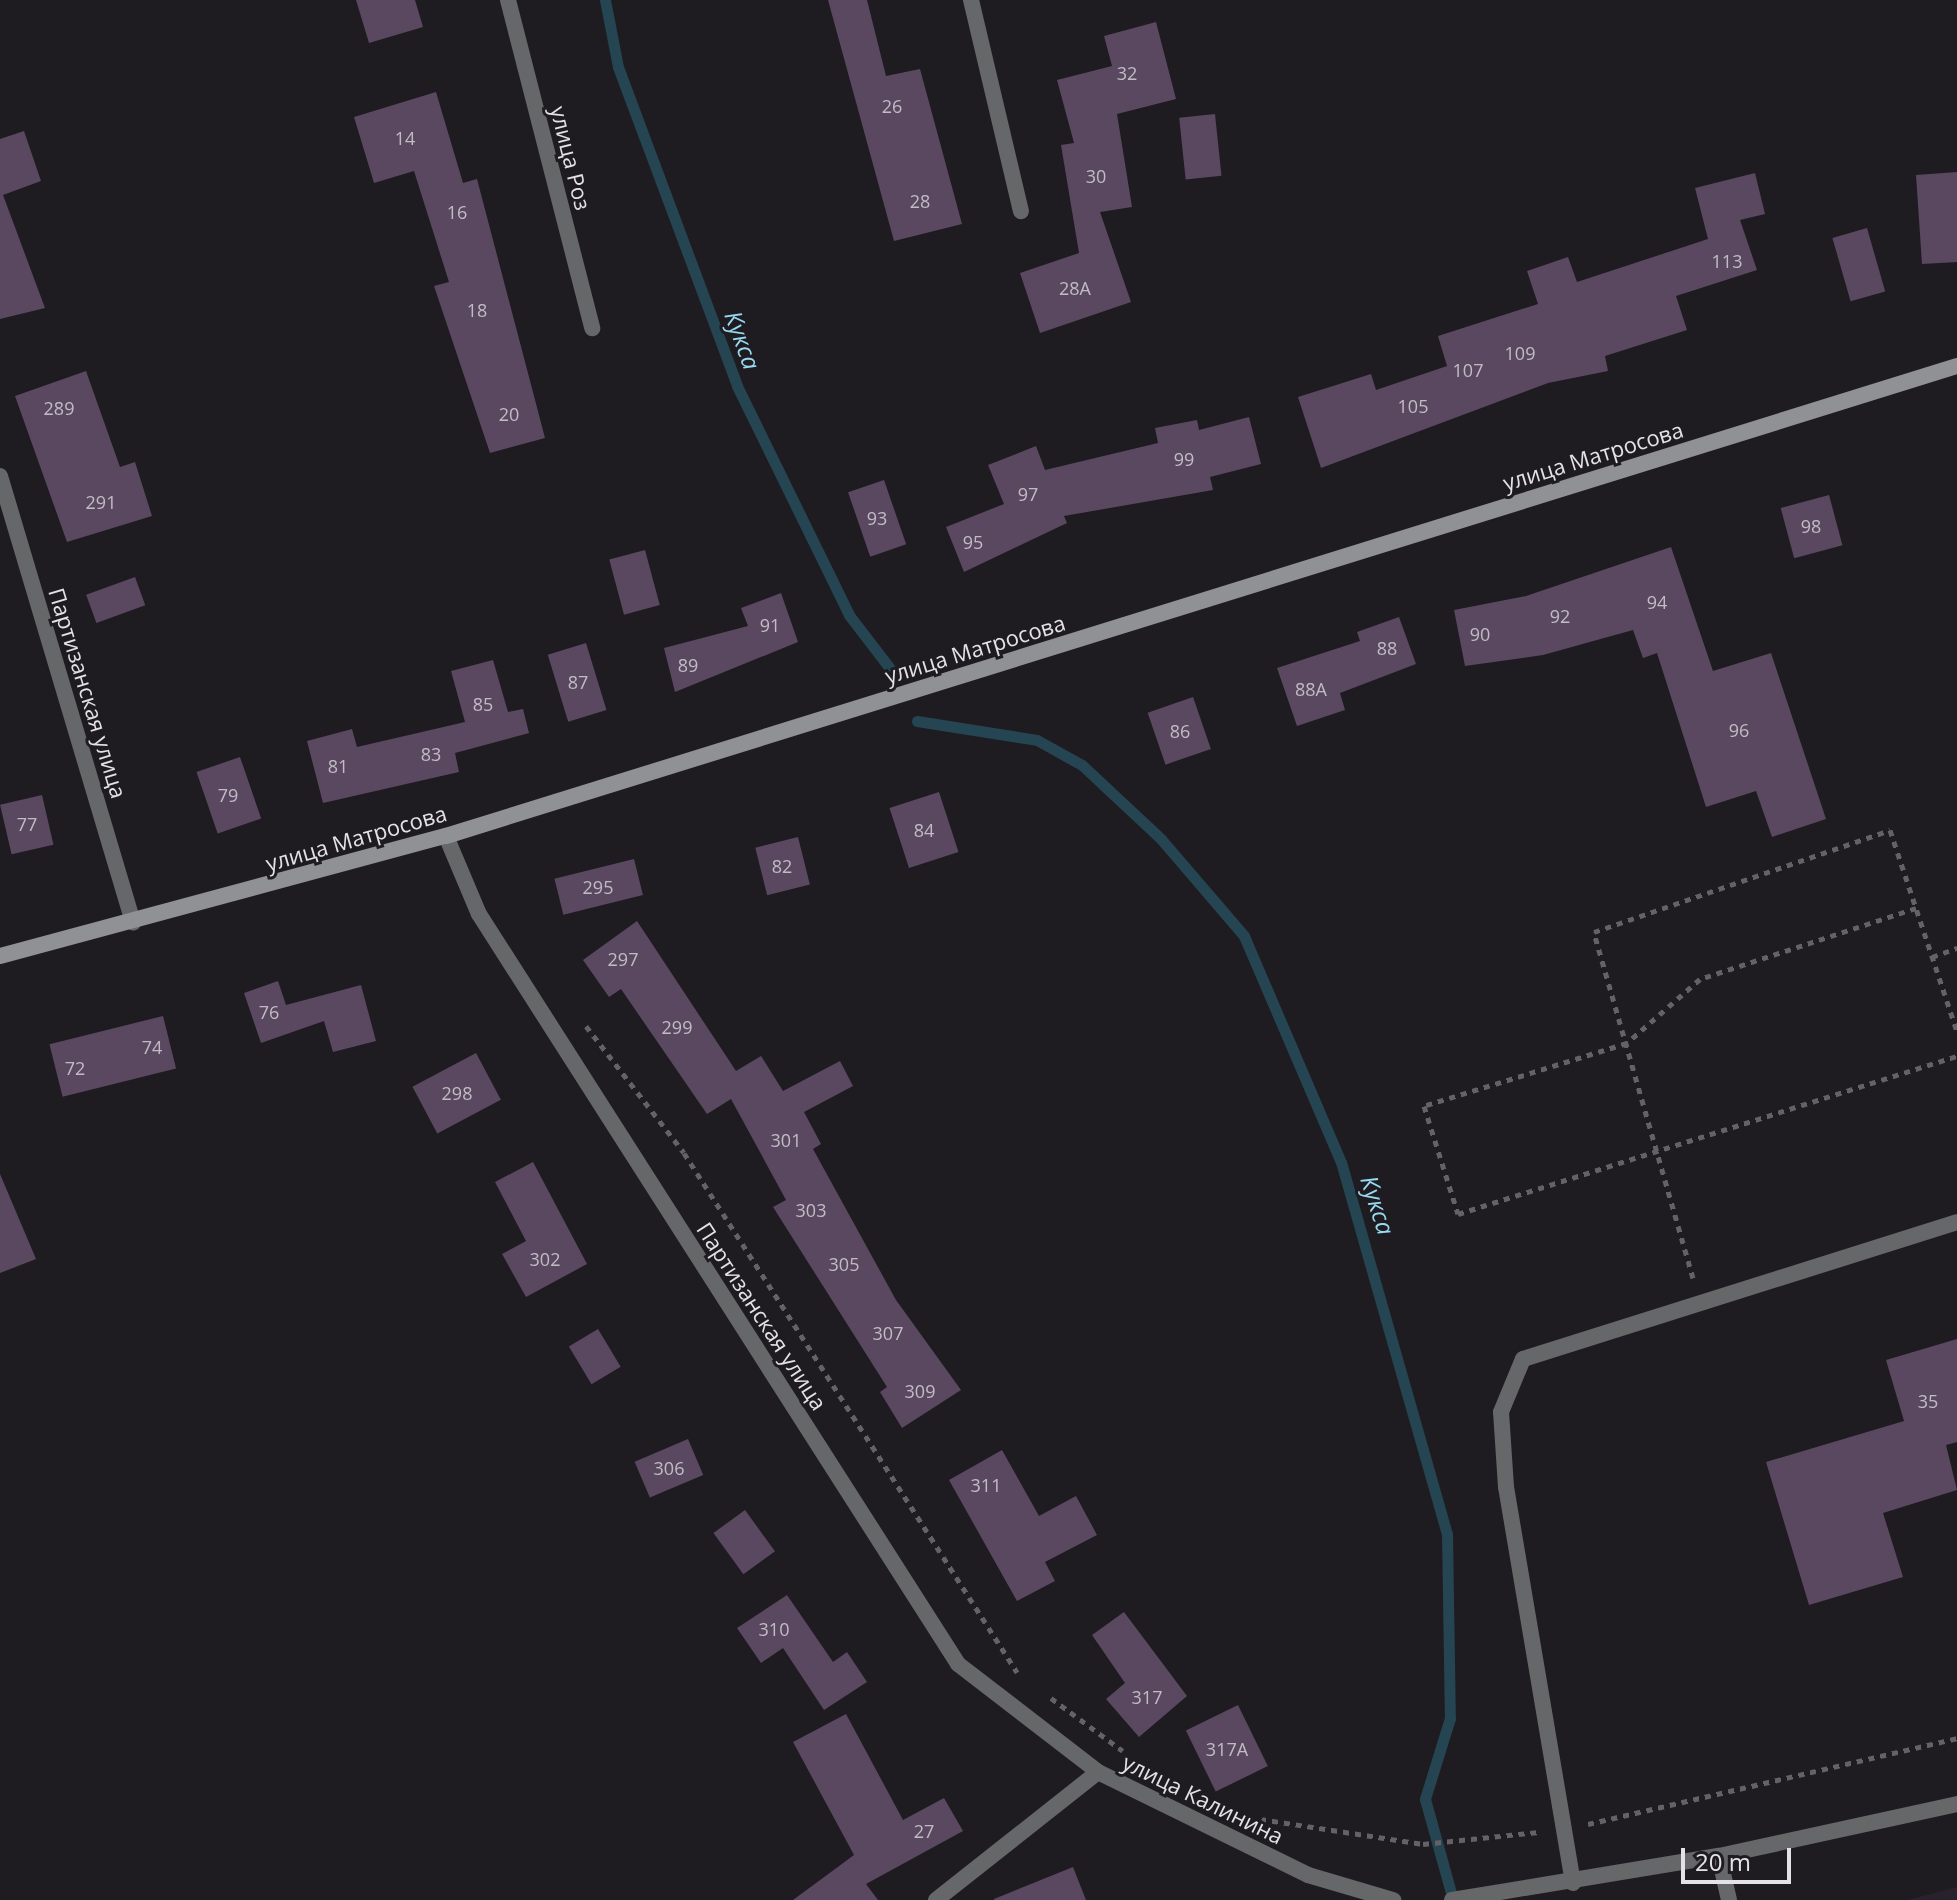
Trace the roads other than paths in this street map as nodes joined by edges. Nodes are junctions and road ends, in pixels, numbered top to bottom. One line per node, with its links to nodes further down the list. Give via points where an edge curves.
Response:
1 (508, 0): 4 (street, улица Роз)
2 (971, 0): 3 (street)
3 (1021, 211)
4 (592, 328)
5 (1957, 366): 7 (street, улица Матросова)
6 (0, 476): 8 (street, Партизанская улица)
7 (446, 836): 8 (street, улица Матросова); 11 (street, Партизанская улица, via 479,914 958,1664)
8 (133, 923): 9 (street, улица Матросова)
9 (0, 956)
10 (1957, 1222): 14 (street, via 1523,1359 1501,1412 1506,1487)
11 (1098, 1772): 15 (street, улица Калинина); 16 (street, улица Калинина, via 1308,1875)
12 (1957, 1804): 13 (street)
13 (1719, 1856): 14 (street); 18 (street)
14 (1573, 1883): 17 (street)
15 (936, 1900)
16 (1393, 1900)
17 (1452, 1900)
18 (1729, 1900)

